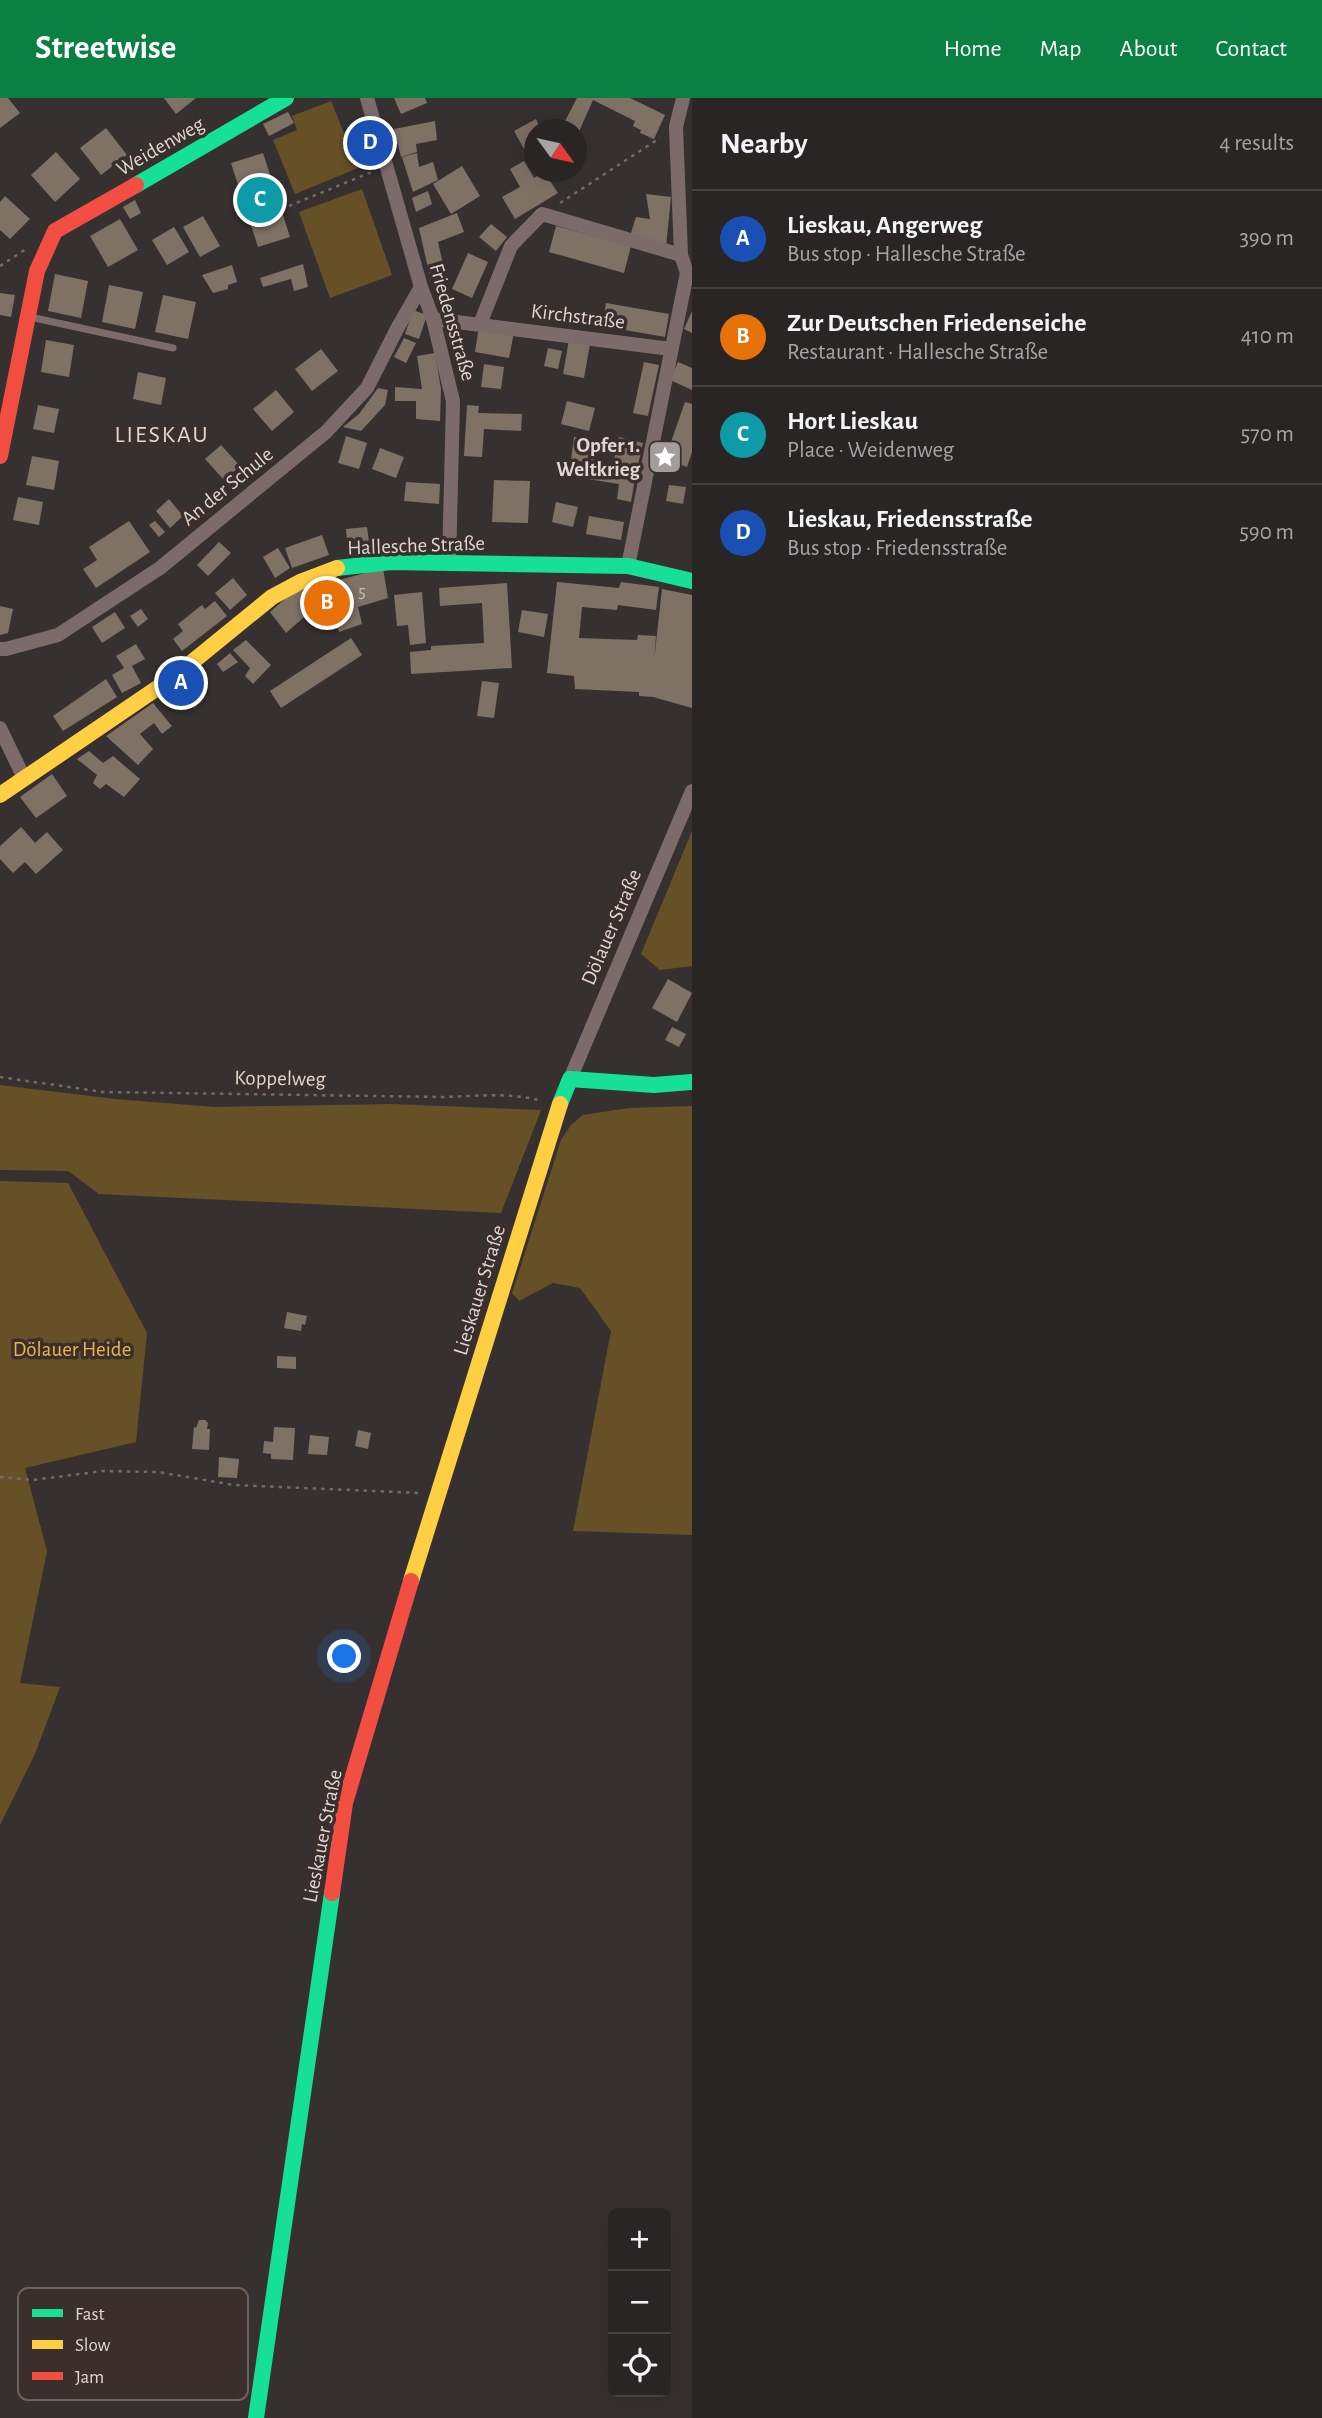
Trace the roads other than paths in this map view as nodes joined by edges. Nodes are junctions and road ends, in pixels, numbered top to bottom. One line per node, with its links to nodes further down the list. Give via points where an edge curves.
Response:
1 (286, 98): 6 (street, Weidenweg, via 55,231 37,271)
2 (367, 98): 5 (street, Friedensstraße)
3 (683, 98): 4 (street, via 676,127)
4 (681, 255): 8 (street, Friedensstraße, via 542,214 511,246); 10 (street, via 687,273)
5 (421, 287): 7 (street, Friedensstraße); 15 (street, An der Schule, via 367,388 326,432 149,575 58,635)
6 (28, 316): 9 (lane); 11 (street)
7 (433, 319): 8 (street, Kirchstraße); 12 (street, Friedensstraße, via 453,401)
8 (480, 324): 10 (street, Kirchstraße)
9 (173, 348)
10 (671, 349): 13 (street)
11 (0, 457)
12 (449, 564): 13 (street, Hallesche Straße); 17 (street, Hallesche Straße, via 391,562 338,568 300,582 272,597 175,676)
13 (628, 566): 14 (street, Hallesche Straße)
14 (692, 580)
15 (0, 649)
16 (0, 729): 17 (street)
17 (24, 778): 19 (street, Hallesche Straße)
18 (692, 791): 20 (street, Dölauer Straße)
19 (0, 794)
20 (570, 1079): 21 (street, via 654,1085); 22 (street, Lieskauer Straße, via 437,1495 345,1803)
21 (692, 1082)
22 (256, 2418)

